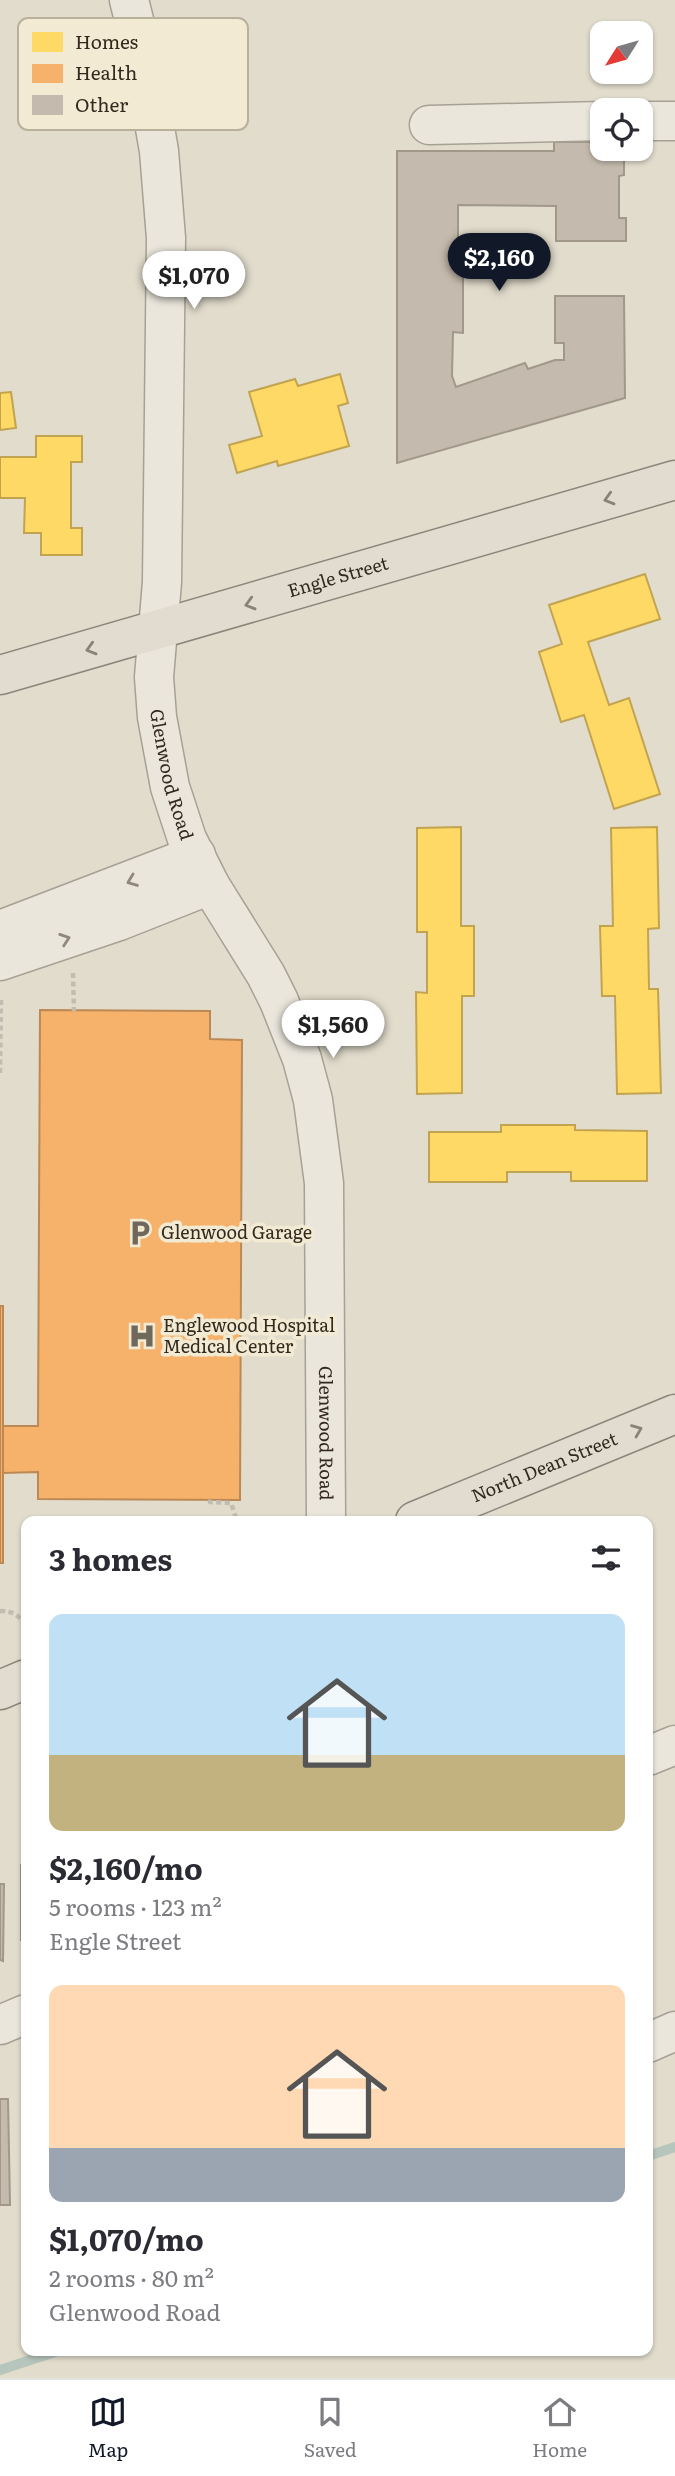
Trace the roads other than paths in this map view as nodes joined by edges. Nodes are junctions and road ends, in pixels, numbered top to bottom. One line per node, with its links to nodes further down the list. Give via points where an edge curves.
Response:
1 (129, 0): 2 (street, Glenwood Road)
2 (134, 18)
3 (590, 121): 6 (street)
4 (653, 121): 5 (street)
5 (675, 121)
6 (429, 125)
7 (155, 130): 9 (street, Glenwood Road, via 166,238 162,582)
8 (675, 480): 9 (main road, Engle Street, one-way to 9)
9 (156, 630): 10 (main road, Engle Street, one-way to 10); 11 (street, Glenwood Road, via 153,677 161,743 175,804)
10 (0, 675)
11 (203, 870): 12 (street, one-way to 12); 13 (street, one-way to 11, via 119,921); 15 (street, Glenwood Road, via 279,1000 302,1059 316,1120 324,1183)
12 (0, 930)
13 (1, 974)
14 (675, 1414): 16 (main road, North Dean Street, one-way to 14)
15 (327, 1516)
16 (427, 1516)
17 (21, 1681): 18 (main road)
18 (0, 1690)
19 (675, 1745): 20 (street)
20 (653, 1754)
21 (21, 2016): 22 (street)
22 (0, 2025)
23 (675, 2031): 24 (street)
24 (653, 2041)

